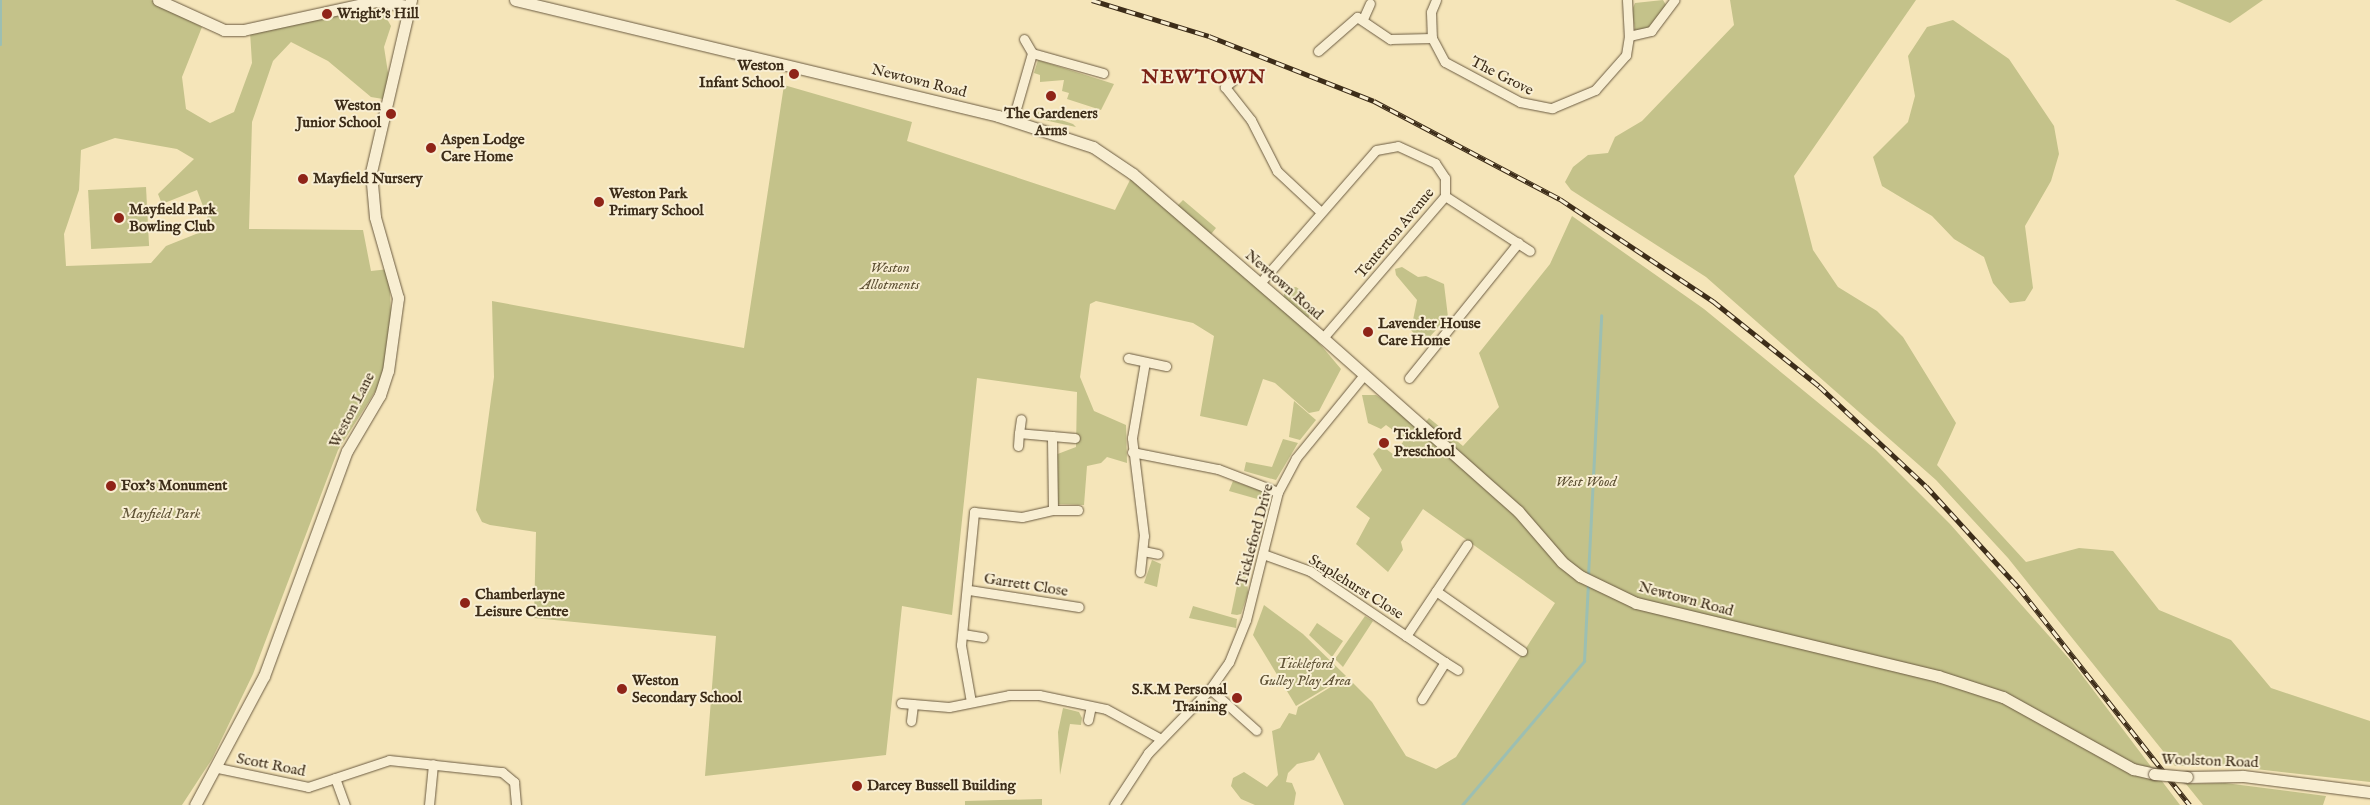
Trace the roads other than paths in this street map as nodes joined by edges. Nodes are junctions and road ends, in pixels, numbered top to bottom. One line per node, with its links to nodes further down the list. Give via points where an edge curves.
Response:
1 (158, 0): 6 (street, via 212,25 242,30 376,1)
2 (515, 0): 16 (street, Newtown Road)
3 (1436, 0): 10 (street, The Grove, via 1431,12)
4 (1627, 0): 9 (street, The Grove)
5 (1674, 0): 9 (street, via 1652,31)
6 (410, 3): 63 (street, Weston Lane, via 372,172 375,217 398,298 388,371 380,395 347,451 264,676)
7 (1370, 3): 8 (street)
8 (1363, 19): 10 (street, via 1372,31 1390,39 1412,42); 12 (street, via 1349,19)
9 (1629, 36): 10 (street, The Grove, via 1626,55 1595,90 1552,108 1520,102 1445,62)
10 (1432, 38)
11 (1024, 39): 13 (street)
12 (1318, 50)
13 (1032, 53): 14 (street); 16 (street)
14 (1103, 73)
15 (1233, 80): 18 (street, via 1225,87 1251,120 1277,171)
16 (1013, 119): 21 (street, Newtown Road, via 1077,139 1109,156)
17 (1445, 196): 18 (street, Tenterton Avenue, via 1445,178 1435,162 1398,146 1387,146 1369,157); 19 (street); 22 (street, Tenterton Avenue)
18 (1321, 212): 21 (street, Tenterton Avenue)
19 (1518, 243): 20 (street); 27 (street)
20 (1530, 251)
21 (1260, 283): 22 (street, Newtown Road)
22 (1323, 338): 26 (street, Newtown Road)
23 (1128, 358): 24 (street)
24 (1146, 362): 25 (street); 33 (street)
25 (1166, 366)
26 (1364, 375): 34 (street, Tickleford Drive, via 1296,458); 52 (street, Newtown Road, via 1518,511 1562,562 1580,576 1636,603)
27 (1409, 378)
28 (1021, 419): 29 (street)
29 (1019, 433): 30 (street); 32 (street)
30 (1052, 436): 31 (street); 35 (street)
31 (1075, 438)
32 (1018, 446)
33 (1132, 452): 34 (street, via 1218,469); 38 (street)
34 (1278, 492): 40 (street, Tickleford Drive)
35 (1053, 510): 36 (street); 42 (street, via 1022,517 974,512)
36 (1078, 510)
37 (1466, 545): 43 (street, Staplehurst Close)
38 (1144, 551): 39 (street); 41 (street)
39 (1158, 554)
40 (1263, 554): 46 (street, Staplehurst Close, via 1310,571); 51 (street, Tickleford Drive, via 1243,630)
41 (1140, 572)
42 (970, 590): 44 (street, Garrett Close); 45 (street)
43 (1436, 591): 46 (street, Staplehurst Close); 48 (street)
44 (1079, 607)
45 (963, 634): 47 (street); 54 (street)
46 (1406, 636): 49 (street, Staplehurst Close)
47 (984, 637)
48 (1522, 651)
49 (1445, 662): 50 (street, Staplehurst Close); 53 (street)
50 (1458, 670)
51 (1210, 689): 60 (street); 61 (street, Tickleford Drive)
52 (1979, 689): 65 (street, Woolston Road, bridge, via 2003,697 2132,769 2187,777 2243,776)
53 (1422, 699)
54 (971, 702): 56 (street, via 949,707); 57 (street, via 1025,693)
55 (901, 703): 56 (street)
56 (913, 704): 59 (street)
57 (1091, 706): 58 (street); 61 (street, via 1130,719)
58 (1088, 720)
59 (912, 721)
60 (1256, 730)
61 (1161, 739): 70 (street, Tickleford Drive)
62 (433, 764): 64 (street, Scott Road, via 379,762); 68 (street); 69 (street, Scott Road, via 502,772 514,782)
63 (218, 768): 64 (street, Scott Road, via 308,788); 66 (street, Weston Lane)
64 (334, 778): 67 (street)
65 (2370, 792)
66 (195, 805)
67 (344, 805)
68 (429, 805)
69 (516, 805)
70 (1114, 805)

